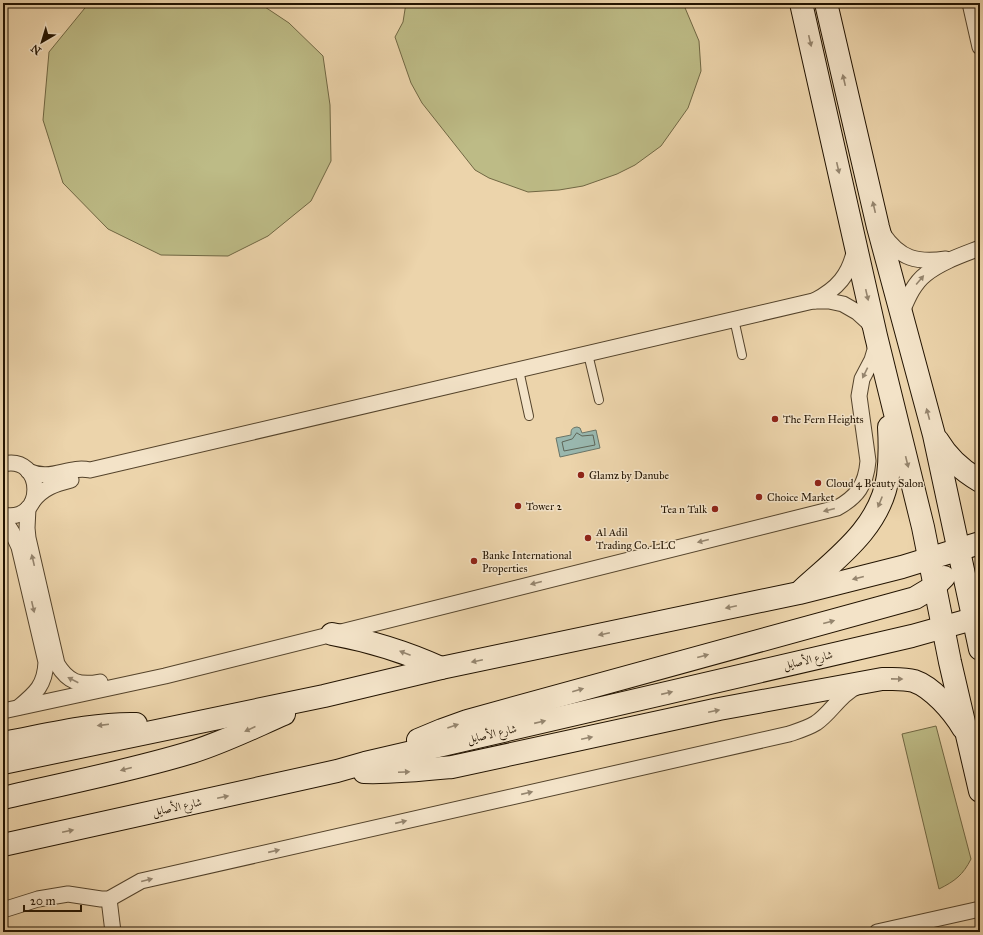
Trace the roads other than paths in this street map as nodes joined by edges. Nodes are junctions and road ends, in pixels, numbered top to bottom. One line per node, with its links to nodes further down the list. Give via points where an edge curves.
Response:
1 (801, 3): 6 (main road, one-way to 6)
2 (826, 3): 5 (main road, one-way to 2)
3 (970, 3): 4 (street)
4 (980, 48)
5 (878, 228): 8 (street, via 896,249 909,257 920,261 933,261); 10 (main road)
6 (856, 244): 9 (street, via 847,273 838,285); 12 (main road, one-way to 12)
7 (980, 248): 8 (street)
8 (957, 257): 10 (street, one-way to 8, via 909,296 925,274)
9 (813, 301): 11 (street); 12 (street, via 843,304 868,322)
10 (901, 314): 19 (main road, one-way to 10)
11 (734, 319): 13 (street); 14 (lane)
12 (876, 336): 16 (main road); 33 (street, one-way to 33, via 875,350 862,379 859,396 867,470 861,487 848,502 837,508)
13 (588, 354): 15 (street); 17 (lane)
14 (742, 355)
15 (519, 370): 18 (lane); 22 (street)
16 (887, 380): 29 (main road, one-way to 29, via 923,527); 30 (main road, one-way to 30, via 890,455 888,478 882,500 859,538)
17 (599, 400)
18 (529, 416)
19 (934, 435): 24 (main road, via 951,459); 28 (main road)
20 (3, 451): 21 (street)
21 (9, 464): 23 (street, via 22,466)
22 (90, 470): 23 (street, via 74,469 48,476); 25 (street, via 82,477 44,490)
23 (28, 471): 25 (street, via 33,478 36,493)
24 (980, 481)
25 (31, 504): 26 (street, via 16,515); 36 (street, one-way to 25, via 147,672 82,684 63,674 57,664 28,538)
26 (3, 516): 39 (street, one-way to 39, via 19,548 46,662 43,682 37,691)
27 (980, 543): 28 (main road)
28 (957, 545): 29 (main road); 29 (main road)
29 (949, 580): 30 (main road, one-way to 30, via 902,567); 31 (main road); 32 (main road); 44 (main road, one-way to 29, via 467,721 914,598)
30 (799, 593): 35 (main road, one-way to 35)
31 (976, 614): 32 (main road, شارع الأصايل); 34 (main road)
32 (943, 627): 41 (main road); 44 (main road, شارع الأصايل, one-way to 32)
33 (332, 634): 35 (main road, one-way to 33, via 399,651); 36 (street)
34 (980, 648)
35 (441, 668): 38 (main road)
36 (165, 676): 39 (street)
37 (866, 682): 41 (main road, one-way to 41, via 882,679 914,681 929,690 955,714); 45 (main road, one-way to 37, via 387,773 452,767 719,710); 51 (street, one-way to 37, via 141,882 789,734 817,722 844,695)
38 (324, 696): 40 (main road); 47 (main road, one-way to 47, via 229,739 192,752)
39 (10, 710)
40 (184, 725): 42 (main road, one-way to 42, via 120,723); 43 (main road)
41 (967, 734): 46 (main road)
42 (3, 743)
43 (3, 762)
44 (365, 763): 45 (main road, شارع الأصايل)
45 (337, 771): 48 (main road, شارع الأصايل, one-way to 45)
46 (980, 791)
47 (3, 798)
48 (37, 838): 49 (main road, شارع الأصايل); 50 (main road)
49 (3, 845)
50 (3, 854)
51 (110, 899): 53 (street, via 68,894 38,899); 54 (street)
52 (980, 909): 55 (street)
53 (3, 910)
54 (113, 932)
55 (878, 932)

